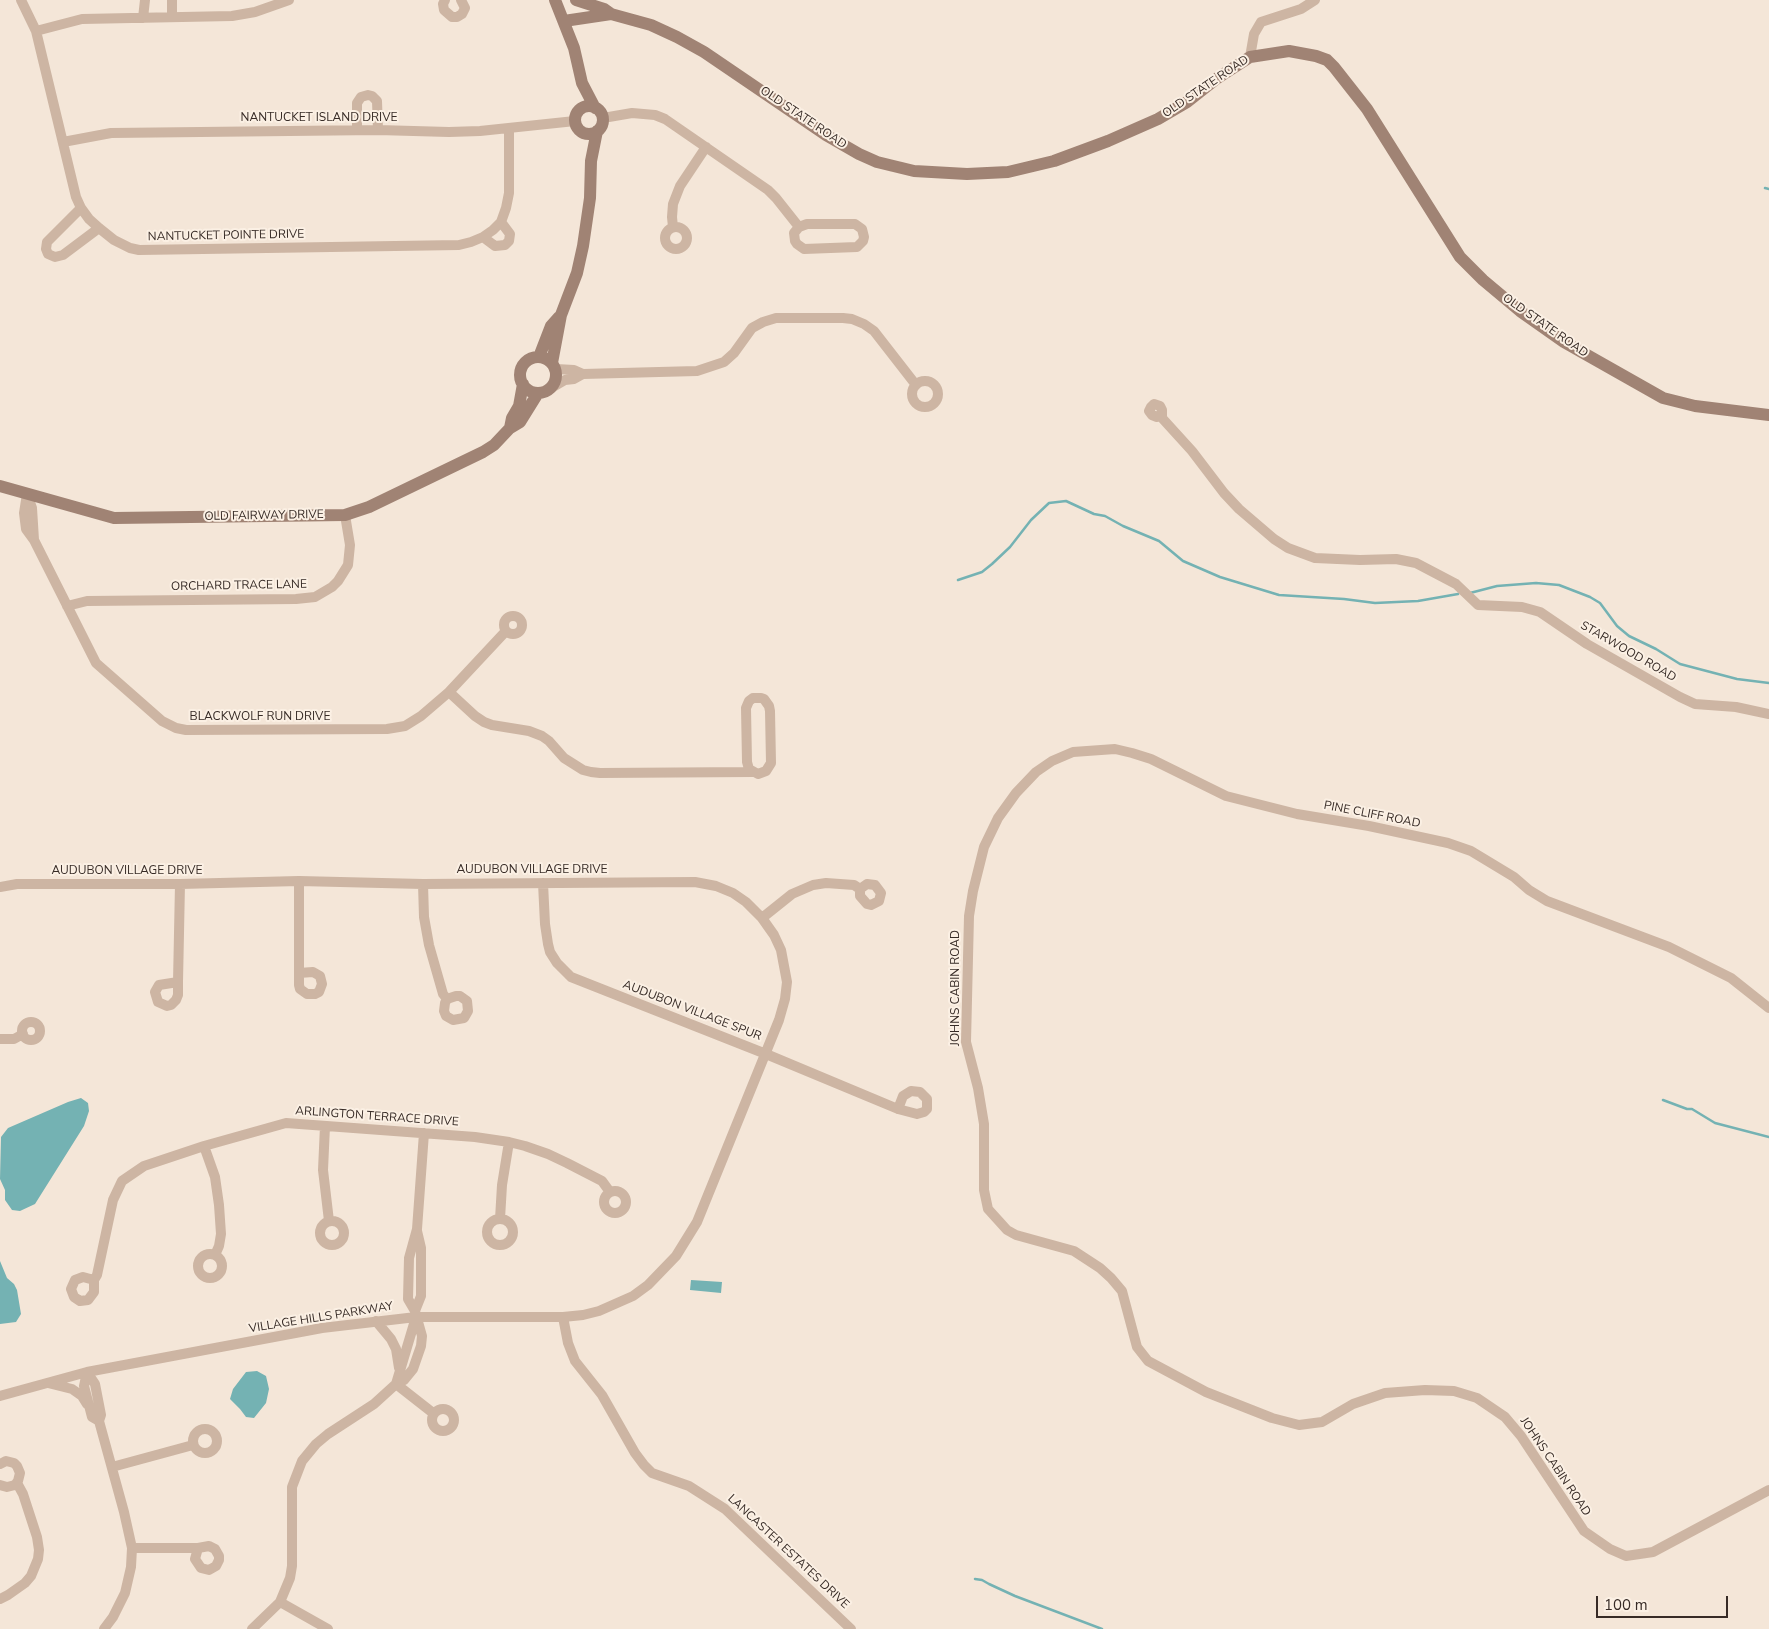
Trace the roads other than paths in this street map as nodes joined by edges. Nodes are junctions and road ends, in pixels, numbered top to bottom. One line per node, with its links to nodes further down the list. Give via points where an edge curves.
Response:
1 (21, 0): 14 (street, NANTUCKET POINTE DRIVE)
2 (145, 0): 12 (street)
3 (172, 0): 11 (street)
4 (289, 0): 11 (street, via 232,16)
5 (445, 0): 6 (street, via 444,10 452,17 462,14 465,8)
6 (462, 0)
7 (554, 0): 13 (street)
8 (576, 0): 10 (street)
9 (1315, 0): 15 (street, via 1301,9 1261,22 1254,34)
10 (610, 14): 13 (street, OLD STATE ROAD); 15 (street, OLD STATE ROAD, via 677,36 842,145 877,162 914,171 1008,172 1054,161 1158,119)
11 (172, 17): 12 (street)
12 (143, 18): 14 (street, via 82,19)
13 (564, 21): 16 (street)
14 (36, 32): 23 (street, NANTUCKET POINTE DRIVE)
15 (1250, 57): 41 (street, OLD STATE ROAD, via 1289,50 1327,60 1367,109 1460,257 1520,311 1557,337 1663,398 1695,406)
16 (582, 83): 17 (street); 18 (street)
17 (599, 113): 18 (street, via 587,107); 22 (street, via 601,127); 24 (street, via 655,115)
18 (579, 121): 19 (street, NANTUCKET ISLAND DRIVE); 22 (street, via 586,134); 25 (street)
19 (509, 128): 21 (street, NANTUCKET ISLAND DRIVE, via 449,132); 27 (street, via 509,193)
20 (357, 130): 21 (street, NANTUCKET ISLAND DRIVE); 21 (street, via 357,103 368,95 377,101); 23 (street, NANTUCKET ISLAND DRIVE, via 111,133)
21 (378, 130)
22 (597, 132): 25 (street)
23 (63, 142): 26 (street, NANTUCKET POINTE DRIVE)
24 (706, 147): 28 (street, via 680,186 673,204); 29 (street, via 768,190)
25 (591, 161): 32 (street, via 583,246)
26 (81, 208): 30 (street, NANTUCKET POINTE DRIVE); 30 (street, via 49,239 46,246 48,254 55,257 63,255)
27 (500, 222): 31 (street, NANTUCKET POINTE DRIVE); 31 (street, via 510,234 507,244 499,246)
28 (673, 227)
29 (799, 227): 29 (street, via 794,233 795,240 804,249 857,247 864,237 862,229 854,224 807,224)
30 (99, 228): 31 (street, NANTUCKET POINTE DRIVE, via 122,244 139,250 459,245)
31 (483, 237)
32 (560, 315): 33 (street, via 551,326); 34 (street)
33 (540, 357): 34 (street); 36 (street, via 523,366)
34 (554, 366): 35 (street); 38 (street, via 557,376)
35 (583, 374): 37 (street, via 697,371 724,362 752,328 763,322 776,318 843,318 864,324 874,331); 38 (street)
36 (523, 384): 39 (street); 42 (street, OLD FAIRWAY DRIVE)
37 (916, 385)
38 (552, 387): 39 (street)
39 (538, 393): 42 (street, OLD FAIRWAY DRIVE, via 520,422)
40 (1161, 414): 49 (street, STARWOOD ROAD, via 1224,493 1254,523 1288,548 1314,558 1396,559 1416,563 1456,584 1478,605 1522,607 1540,612 1587,644 1680,698 1695,704 1736,707)
41 (1769, 415)
42 (510, 428): 45 (street, OLD FAIRWAY DRIVE, via 483,452)
43 (0, 486): 44 (street, OLD FAIRWAY DRIVE)
44 (27, 494): 45 (street, OLD FAIRWAY DRIVE, via 114,518); 46 (street, BLACKWOLF RUN DRIVE, via 26,528)
45 (345, 515): 46 (street, ORCHARD TRACE LANE, via 350,545 348,565 332,587 315,597 87,601)
46 (67, 606): 48 (street, BLACKWOLF RUN DRIVE, via 96,662 162,721 176,728 387,729 414,721)
47 (506, 631): 48 (street, BLACKWOLF RUN DRIVE)
48 (449, 692): 50 (street, via 484,722 542,736 564,758 591,772)
49 (1769, 714)
50 (752, 772): 50 (street, via 762,773 771,763 770,706 761,698 753,698 746,708 747,762)
51 (984, 847): 62 (street, PINE CLIFF ROAD, via 998,818 1036,772 1073,752 1115,749 1151,759 1226,796 1297,814 1448,842 1471,851 1547,901 1669,947 1731,978); 93 (street, JOHNS CABIN ROAD, via 969,916 966,1042 984,1124 984,1190 988,1209 1007,1230 1074,1251 1111,1278 1122,1290 1137,1347 1148,1361 1206,1392 1299,1425 1322,1422 1353,1404 1385,1393 1454,1391 1477,1398 1505,1417 1521,1436 1584,1531 1626,1556 1653,1552)
52 (299, 882): 54 (street, AUDUBON VILLAGE DRIVE); 55 (street, AUDUBON VILLAGE DRIVE); 59 (street)
53 (543, 883): 55 (street, AUDUBON VILLAGE DRIVE); 58 (street, AUDUBON VILLAGE DRIVE, via 695,882 733,893); 65 (street, AUDUBON VILLAGE SPUR, via 548,944 564,971 582,982)
54 (180, 884): 56 (street, AUDUBON VILLAGE DRIVE, via 17,884); 60 (street)
55 (423, 884): 61 (street, via 429,945)
56 (0, 887)
57 (860, 889): 58 (street, via 849,884 813,885 792,894)
58 (762, 918): 65 (street, AUDUBON VILLAGE DRIVE, via 781,950 787,982 779,1020)
59 (299, 972): 59 (street, via 299,985 303,992 311,995 319,992 320,976 313,972)
60 (178, 982): 60 (street, via 174,1003 167,1006 158,1002 155,995 159,985)
61 (447, 999)
62 (1769, 1008)
63 (23, 1034): 64 (street, via 14,1039)
64 (0, 1039)
65 (766, 1054): 66 (street, AUDUBON VILLAGE SPUR); 71 (street, AUDUBON VILLAGE DRIVE)
66 (898, 1108)
67 (325, 1126): 68 (street, ARLINGTON TERRACE DRIVE); 70 (street, ARLINGTON TERRACE DRIVE, via 286,1123); 74 (street, via 323,1170)
68 (424, 1133): 69 (street, ARLINGTON TERRACE DRIVE); 77 (street, via 417,1229 409,1258 408,1299)
69 (509, 1142): 72 (street, ARLINGTON TERRACE DRIVE, via 567,1163 602,1181); 73 (street)
70 (204, 1146): 75 (street, via 215,1176 222,1234); 76 (street, ARLINGTON TERRACE DRIVE, via 144,1166 122,1181 113,1200)
71 (710, 1189): 78 (street, VILLAGE HILLS PARKWAY, via 686,1241 648,1285 633,1296 599,1311)
72 (610, 1192)
73 (500, 1219)
74 (329, 1221)
75 (215, 1256)
76 (94, 1280)
77 (416, 1314): 78 (street, VILLAGE HILLS PARKWAY); 79 (street, VILLAGE HILLS PARKWAY); 80 (street); 83 (street, via 422,1332 421,1346 412,1369 404,1380)
78 (564, 1318): 101 (street, LANCASTER ESTATES DRIVE, via 575,1360 602,1395 644,1465 652,1472 689,1486 725,1509)
79 (376, 1321): 80 (street, via 391,1339); 81 (street, VILLAGE HILLS PARKWAY)
80 (399, 1369): 83 (street)
81 (87, 1372): 82 (street, VILLAGE HILLS PARKWAY); 85 (street, via 84,1386); 87 (street, via 95,1384 102,1415)
82 (47, 1383): 84 (street, VILLAGE HILLS PARKWAY); 85 (street, via 72,1389 82,1396)
83 (396, 1384): 86 (street); 97 (street, via 384,1397 328,1434 302,1461 292,1487 292,1566)
84 (0, 1396)
85 (91, 1411): 87 (street, via 92,1417)
86 (433, 1413)
87 (99, 1421): 90 (street)
88 (193, 1444): 90 (street)
89 (0, 1464): 91 (street, via 10,1462 17,1466 20,1473)
90 (112, 1467): 94 (street)
91 (17, 1483): 92 (street, via 7,1487); 96 (street, via 37,1537 38,1559 25,1583)
92 (0, 1485)
93 (1769, 1490)
94 (132, 1548): 95 (street); 98 (street, via 125,1593 114,1617)
95 (201, 1548)
96 (0, 1599)
97 (280, 1602): 99 (street); 100 (street)
98 (104, 1629)
99 (252, 1629)
100 (328, 1629)
101 (851, 1629)

